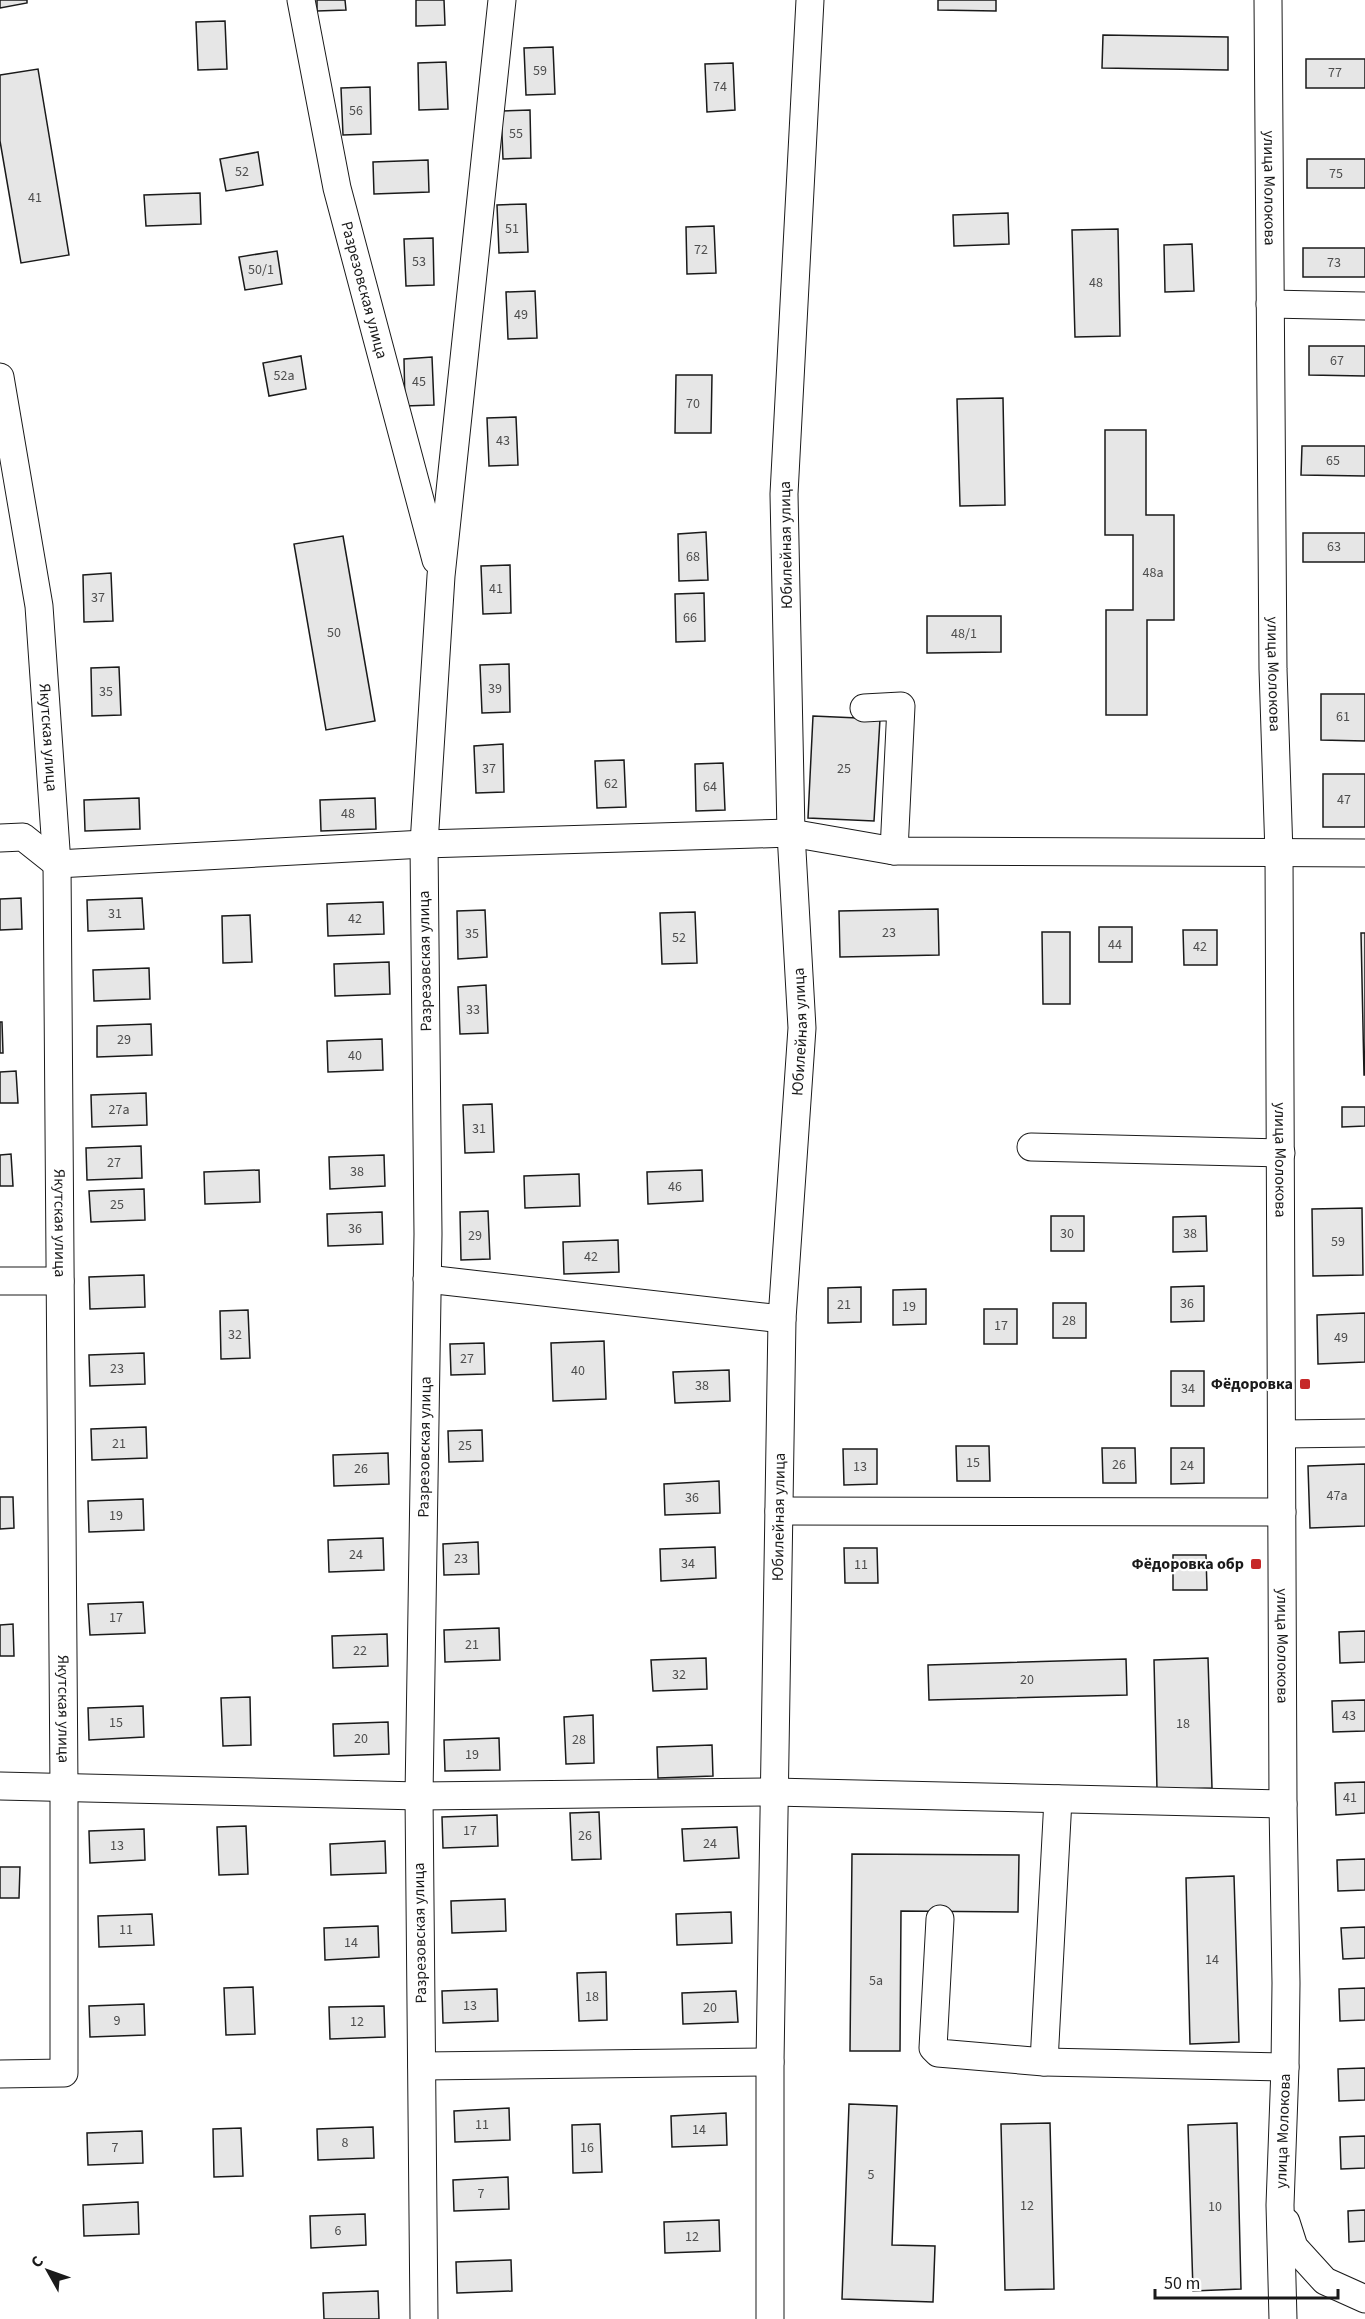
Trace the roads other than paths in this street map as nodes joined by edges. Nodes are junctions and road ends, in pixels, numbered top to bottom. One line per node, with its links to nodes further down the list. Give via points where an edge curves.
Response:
1 (302, 0): 8 (street, Разрезовская улица, via 337,188)
2 (502, 0): 8 (street, Разрезовская улица)
3 (810, 0): 10 (street, Юбилейная улица, via 784,494)
4 (1268, 0): 5 (street, улица Молокова)
5 (1270, 304): 6 (street); 15 (street, улица Молокова, via 1273,669)
6 (1365, 306)
7 (0, 377): 16 (street, Якутская улица, via 39,606)
8 (441, 576): 12 (street, Разрезовская улица)
9 (864, 708): 13 (street, via 901,706)
10 (791, 833): 12 (street); 13 (street); 22 (street, Юбилейная улица, via 802,1028)
11 (0, 838): 16 (street, via 22,837)
12 (424, 844): 16 (street); 19 (street, Разрезовская улица)
13 (894, 851): 15 (street)
14 (1365, 853): 15 (street)
15 (1280, 854): 18 (street, улица Молокова)
16 (57, 864): 21 (street, Якутская улица)
17 (1031, 1147): 18 (street)
18 (1281, 1153): 24 (street, улица Молокова)
19 (427, 1279): 22 (street); 30 (street, Разрезовская улица)
20 (0, 1281): 21 (street)
21 (60, 1281): 28 (street, Якутская улица)
22 (782, 1319): 25 (street, Юбилейная улица)
23 (1365, 1433): 24 (street)
24 (1282, 1434): 26 (street, улица Молокова)
25 (779, 1510): 26 (street); 29 (street, Юбилейная улица)
26 (1282, 1512): 32 (street, улица Молокова)
27 (0, 1786): 28 (street)
28 (64, 1787): 30 (street); 38 (street, Якутская улица, via 64,2073)
29 (774, 1792): 30 (street); 31 (street); 34 (street, Юбилейная улица)
30 (419, 1796): 36 (street, Разрезовская улица)
31 (1058, 1799): 32 (street); 35 (street)
32 (1283, 1804): 37 (street, улица Молокова)
33 (940, 1919): 35 (street, via 933,2048 945,2055)
34 (770, 2062): 36 (street); 42 (street, Юбилейная улица)
35 (1044, 2062): 37 (street)
36 (422, 2066): 41 (street, Разрезовская улица)
37 (1285, 2067): 39 (street, улица Молокова)
38 (0, 2074)
39 (1280, 2205): 40 (street, via 1294,2247 1325,2281); 43 (street, улица Молокова)
40 (1365, 2299)
41 (424, 2319)
42 (770, 2319)
43 (1283, 2319)

